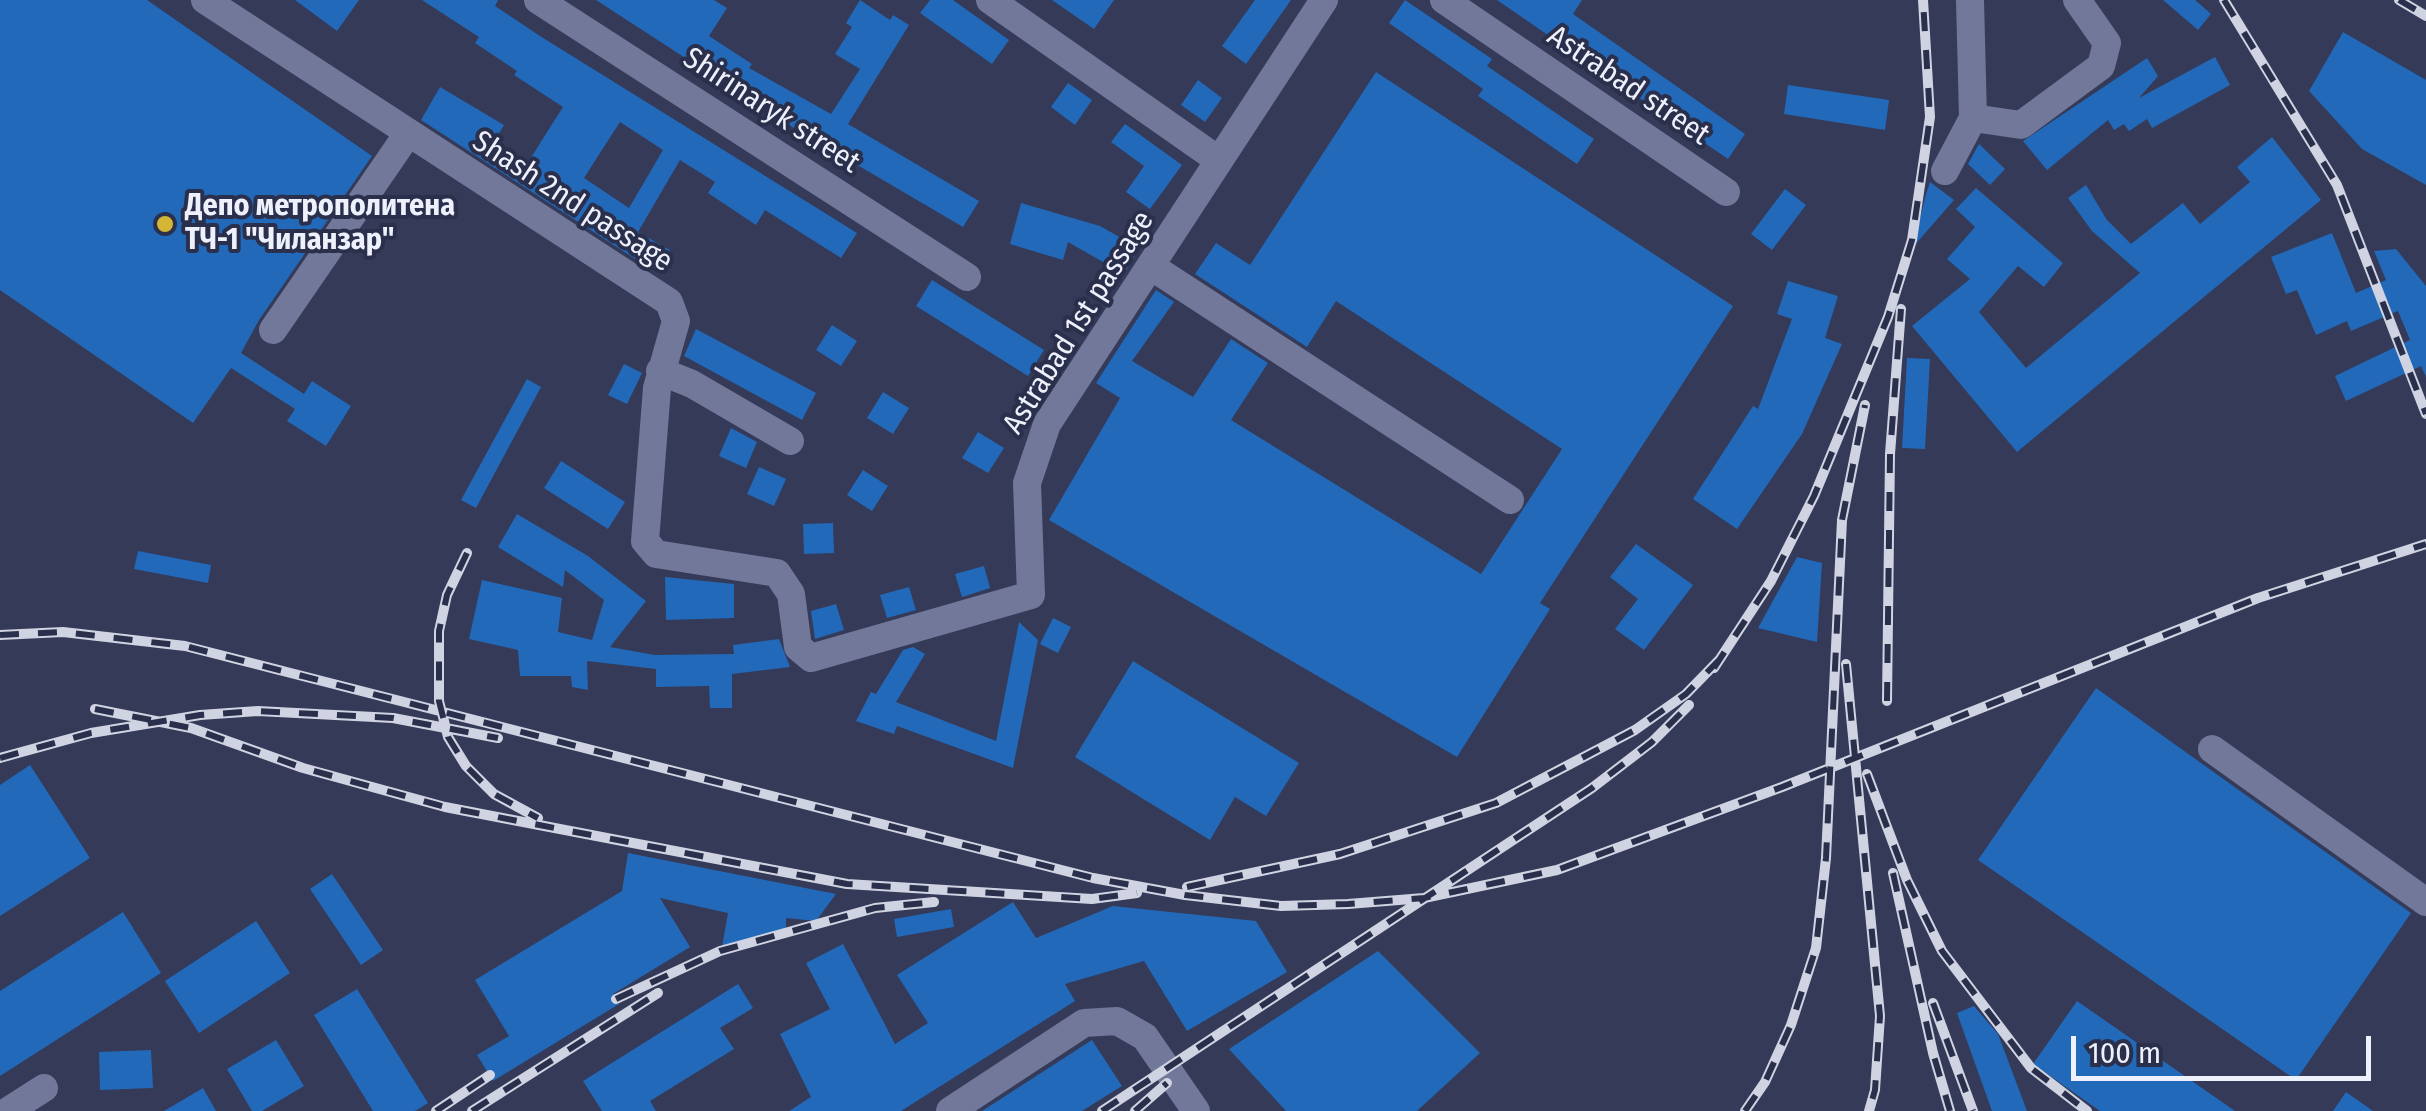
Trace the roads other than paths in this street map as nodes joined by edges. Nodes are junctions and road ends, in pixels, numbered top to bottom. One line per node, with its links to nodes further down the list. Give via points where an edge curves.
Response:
1 (205, 0): 9 (street, Shash 2nd passage)
2 (538, 0): 14 (street, Shirinaryk street)
3 (990, 0): 10 (street)
4 (1324, 0): 10 (street, Astrabad 1st passage)
5 (1444, 0): 12 (street, Astrabad street)
6 (1970, 0): 8 (street)
7 (2077, 0): 8 (street, via 2107,42 2101,66 2021,124)
8 (1973, 118): 11 (street)
9 (407, 135): 15 (street); 16 (street, Shash 2nd passage, via 668,302 676,321)
10 (1217, 159): 13 (street, Astrabad 1st passage)
11 (1945, 172)
12 (1726, 192)
13 (1152, 266): 18 (street); 19 (street, Astrabad 1st passage, via 1048,424 1032,462 1025,502 1032,595 820,657 804,657)
14 (968, 277)
15 (272, 330)
16 (660, 372): 17 (street); 19 (street, Shash 2nd passage, via 645,541 656,554 777,573 790,594)
17 (790, 441)
18 (1510, 500)
19 (798, 647)
20 (2212, 749): 21 (street)
21 (2426, 902)
22 (44, 1088): 23 (street)
23 (8, 1111)
24 (950, 1111): 25 (street, via 1084,1023 1117,1021 1145,1037)
25 (1196, 1111)

